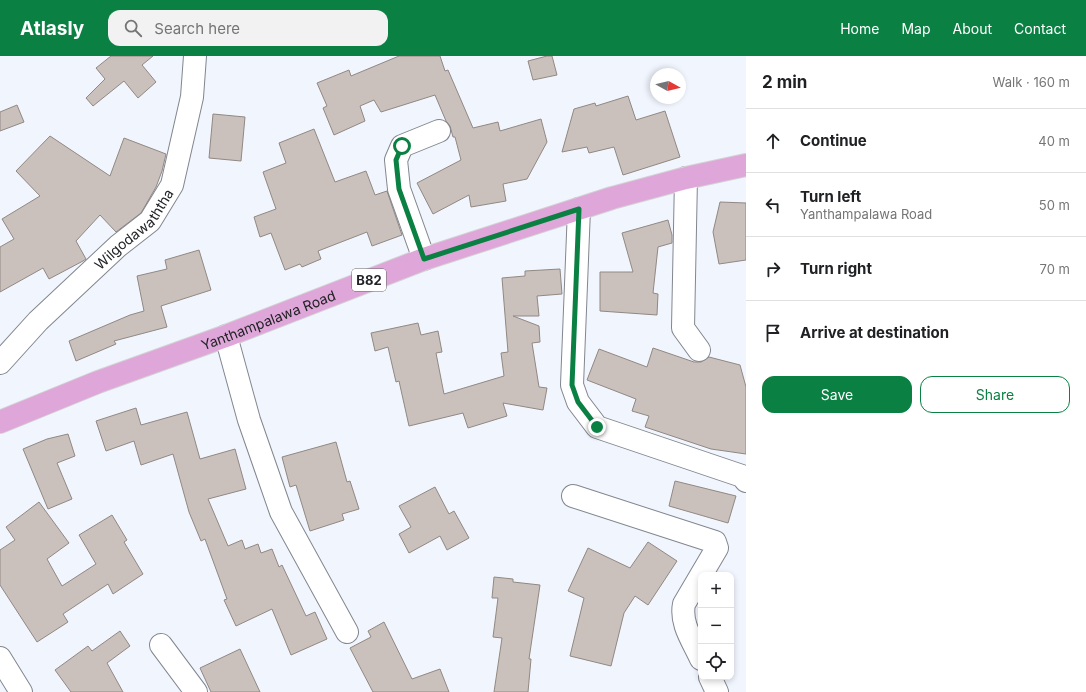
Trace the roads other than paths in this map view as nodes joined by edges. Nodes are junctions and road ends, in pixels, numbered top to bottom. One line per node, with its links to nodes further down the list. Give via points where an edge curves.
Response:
1 (195, 56): 9 (street, Wilgodawaththa, via 192,97 172,185 150,221 118,246 38,321)
2 (439, 131): 6 (street, via 402,146 396,160 399,189)
3 (746, 165): 4 (main road, Yanthampalawa Road / B82)
4 (686, 178): 5 (main road, Yanthampalawa Road / B82); 8 (street, via 683,328)
5 (579, 209): 6 (main road, Yanthampalawa Road / B82); 11 (street, via 572,385 578,402 597,427 742,476)
6 (424, 259): 7 (main road, Yanthampalawa Road / B82)
7 (226, 336): 10 (main road, Yanthampalawa Road / B82, via 98,382); 13 (street, via 249,420 281,512)
8 (699, 350)
9 (0, 363)
10 (0, 422)
11 (746, 481)
12 (573, 496): 15 (street, via 715,542 717,548 684,604 682,613 685,626)
13 (347, 632)
14 (160, 645): 19 (street)
15 (698, 653)
16 (0, 658): 18 (street)
17 (711, 680): 20 (street)
18 (21, 692)
19 (196, 692)
20 (717, 692)

